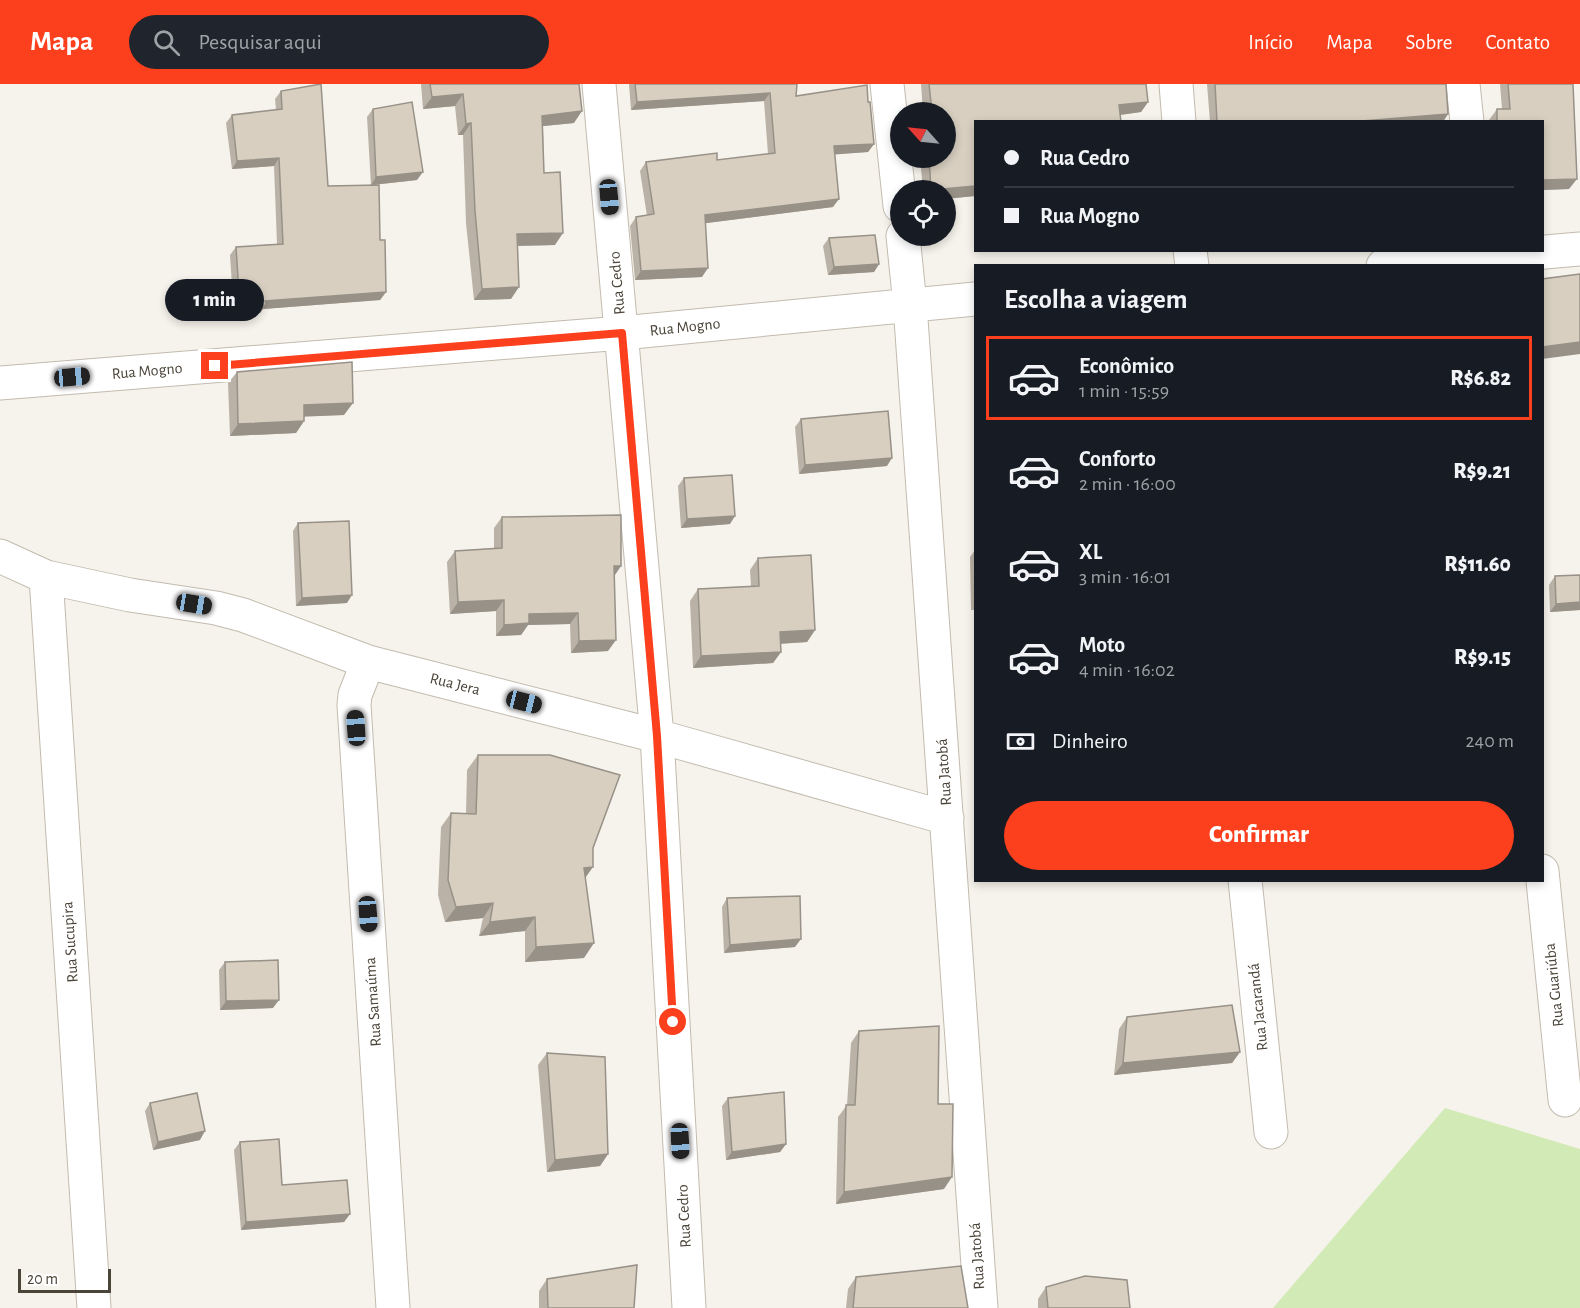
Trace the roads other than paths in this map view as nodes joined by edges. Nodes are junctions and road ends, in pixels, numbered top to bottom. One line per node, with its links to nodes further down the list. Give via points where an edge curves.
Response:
1 (599, 84): 14 (street, Rua Cedro)
2 (887, 84): 7 (street)
3 (1176, 84): 5 (street)
4 (1463, 84): 6 (street)
5 (1179, 120)
6 (1467, 120)
7 (897, 180)
8 (904, 246): 13 (street, Rua Jatobá)
9 (1580, 249): 10 (street)
10 (1480, 258): 11 (street)
11 (1407, 264)
12 (974, 299): 13 (street, Rua Mogno)
13 (910, 304): 14 (street, Rua Mogno); 20 (street, Rua Jatobá)
14 (622, 333): 15 (street, Rua Mogno); 19 (street, Rua Cedro)
15 (0, 383)
16 (0, 556): 17 (street, Rua Jera)
17 (46, 577): 18 (street, Rua Jera, via 243,615); 25 (street, Rua Sucupira)
18 (368, 662): 19 (street, Rua Jera); 26 (street, Rua Samaúma, via 354,705)
19 (657, 736): 20 (street, Rua Jera); 27 (street, Rua Cedro)
20 (947, 818): 28 (street, Rua Jatobá)
21 (1245, 882): 24 (street, Rua Jacarandá)
22 (1543, 882): 23 (street, Rua Guariúba)
23 (1565, 1100)
24 (1271, 1132)
25 (94, 1308)
26 (393, 1308)
27 (689, 1308)
28 (981, 1308)

